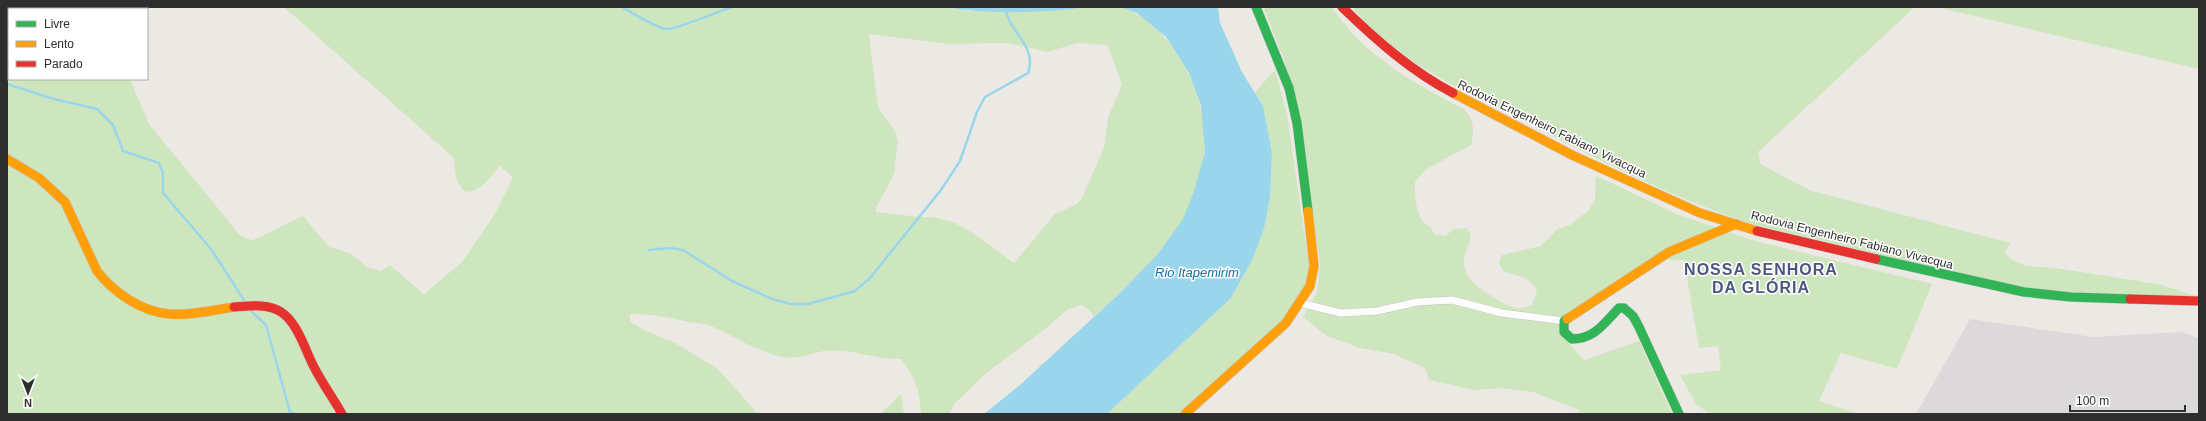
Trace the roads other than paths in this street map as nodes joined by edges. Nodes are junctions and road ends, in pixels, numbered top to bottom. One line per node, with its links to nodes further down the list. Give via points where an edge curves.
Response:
1 (1256, 7): 6 (main road, via 1289,88 1297,122 1314,266 1310,286)
2 (1342, 7): 4 (main road, Rodovia Engenheiro Fabiano Vivacqua, via 1396,56 1430,81 1466,101 1634,184 1700,213)
3 (7, 160): 8 (main road, via 33,174 58,194 71,212 99,271 113,288 135,302 169,314 188,314 262,304 282,312)
4 (1736, 224): 5 (main road, Rodovia Engenheiro Fabiano Vivacqua, via 1796,242 2024,292 2071,297); 7 (main road, via 1669,252)
5 (2199, 301)
6 (1300, 303): 7 (street, via 1341,314 1377,311 1417,302 1452,300 1502,313); 9 (main road, via 1286,323)
7 (1564, 322): 10 (main road, via 1564,332 1572,339 1582,340 1593,336 1619,308 1624,308 1633,316 1639,327)
8 (342, 414)
9 (1185, 414)
10 (1679, 414)

